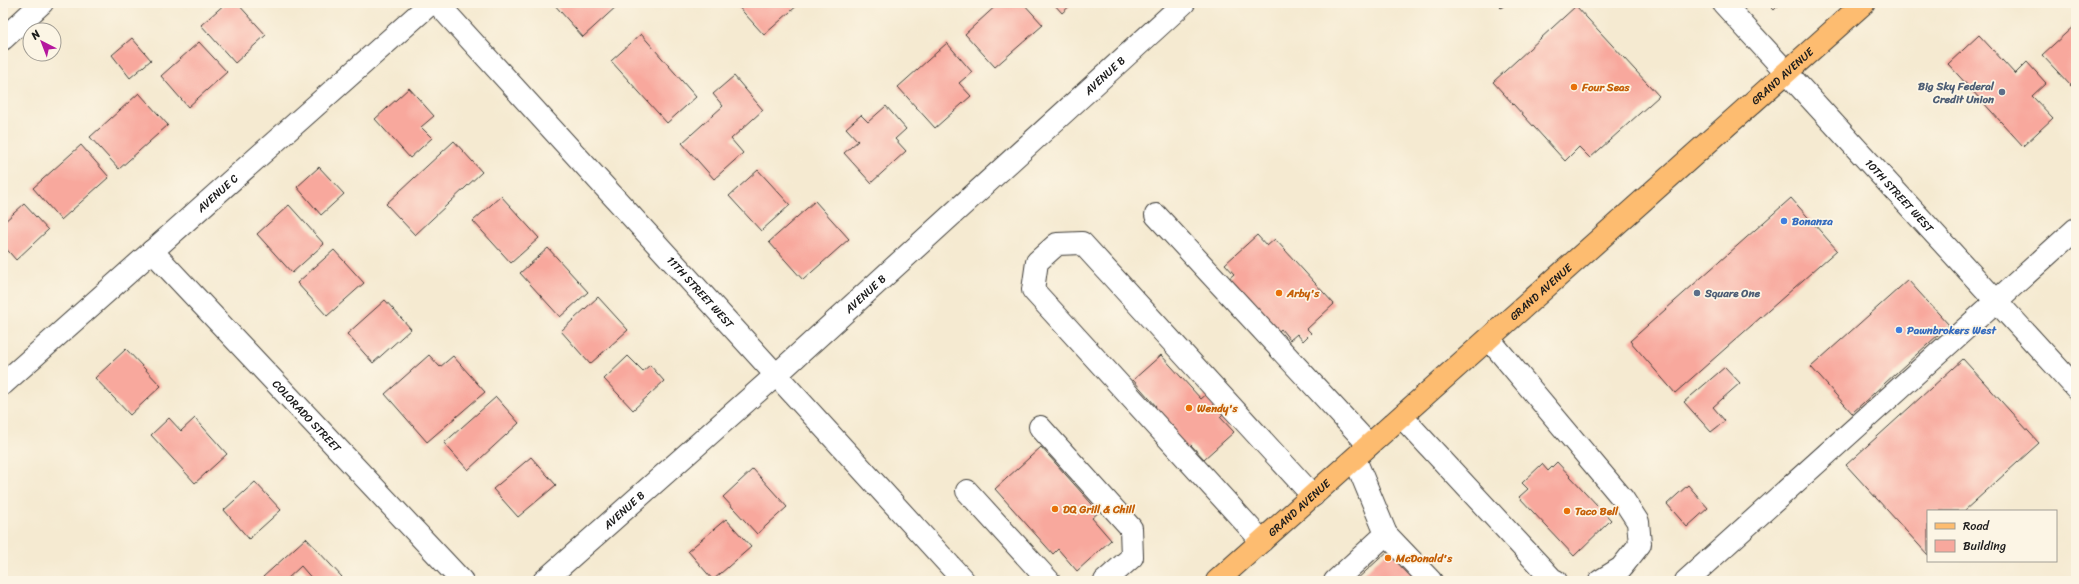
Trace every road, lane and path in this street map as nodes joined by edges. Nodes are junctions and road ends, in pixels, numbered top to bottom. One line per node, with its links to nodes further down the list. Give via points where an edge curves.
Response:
1 (42, 3): 7 (street)
2 (431, 3): 11 (street, AVENUE C)
3 (437, 3): 14 (street, 11TH STREET WEST)
4 (1184, 3): 14 (street, AVENUE B)
5 (1723, 3): 8 (street, 10TH STREET WEST)
6 (1864, 3): 8 (main road, GRAND AVENUE)
7 (3, 39)
8 (1786, 73): 12 (street, 10TH STREET WEST); 13 (main road, GRAND AVENUE)
9 (1156, 215): 19 (street)
10 (2076, 229): 12 (street)
11 (152, 251): 15 (street, AVENUE C); 24 (street, COLORADO STREET)
12 (1997, 301): 16 (street, 10TH STREET WEST); 34 (street)
13 (1489, 339): 17 (main road, GRAND AVENUE); 33 (street, via 1623,499 1638,522 1640,544 1621,568)
14 (775, 376): 25 (street, AVENUE B); 26 (street, 11TH STREET WEST)
15 (3, 384)
16 (2076, 388)
17 (1402, 417): 19 (main road, GRAND AVENUE); 32 (street)
18 (1040, 427): 28 (street, via 1131,528 1132,556)
19 (1362, 452): 21 (main road, GRAND AVENUE); 22 (street)
20 (967, 491): 27 (street)
21 (1313, 496): 23 (main road, GRAND AVENUE); 23 (street, via 1082,243 1057,244 1038,262 1033,290)
22 (1386, 534): 30 (street); 31 (street)
23 (1262, 541): 29 (main road, GRAND AVENUE)
24 (462, 581)
25 (544, 581)
26 (964, 581)
27 (1049, 581)
28 (1105, 581)
29 (1218, 581)
30 (1335, 581)
31 (1431, 581)
32 (1556, 581)
33 (1600, 581)
34 (1686, 581)

